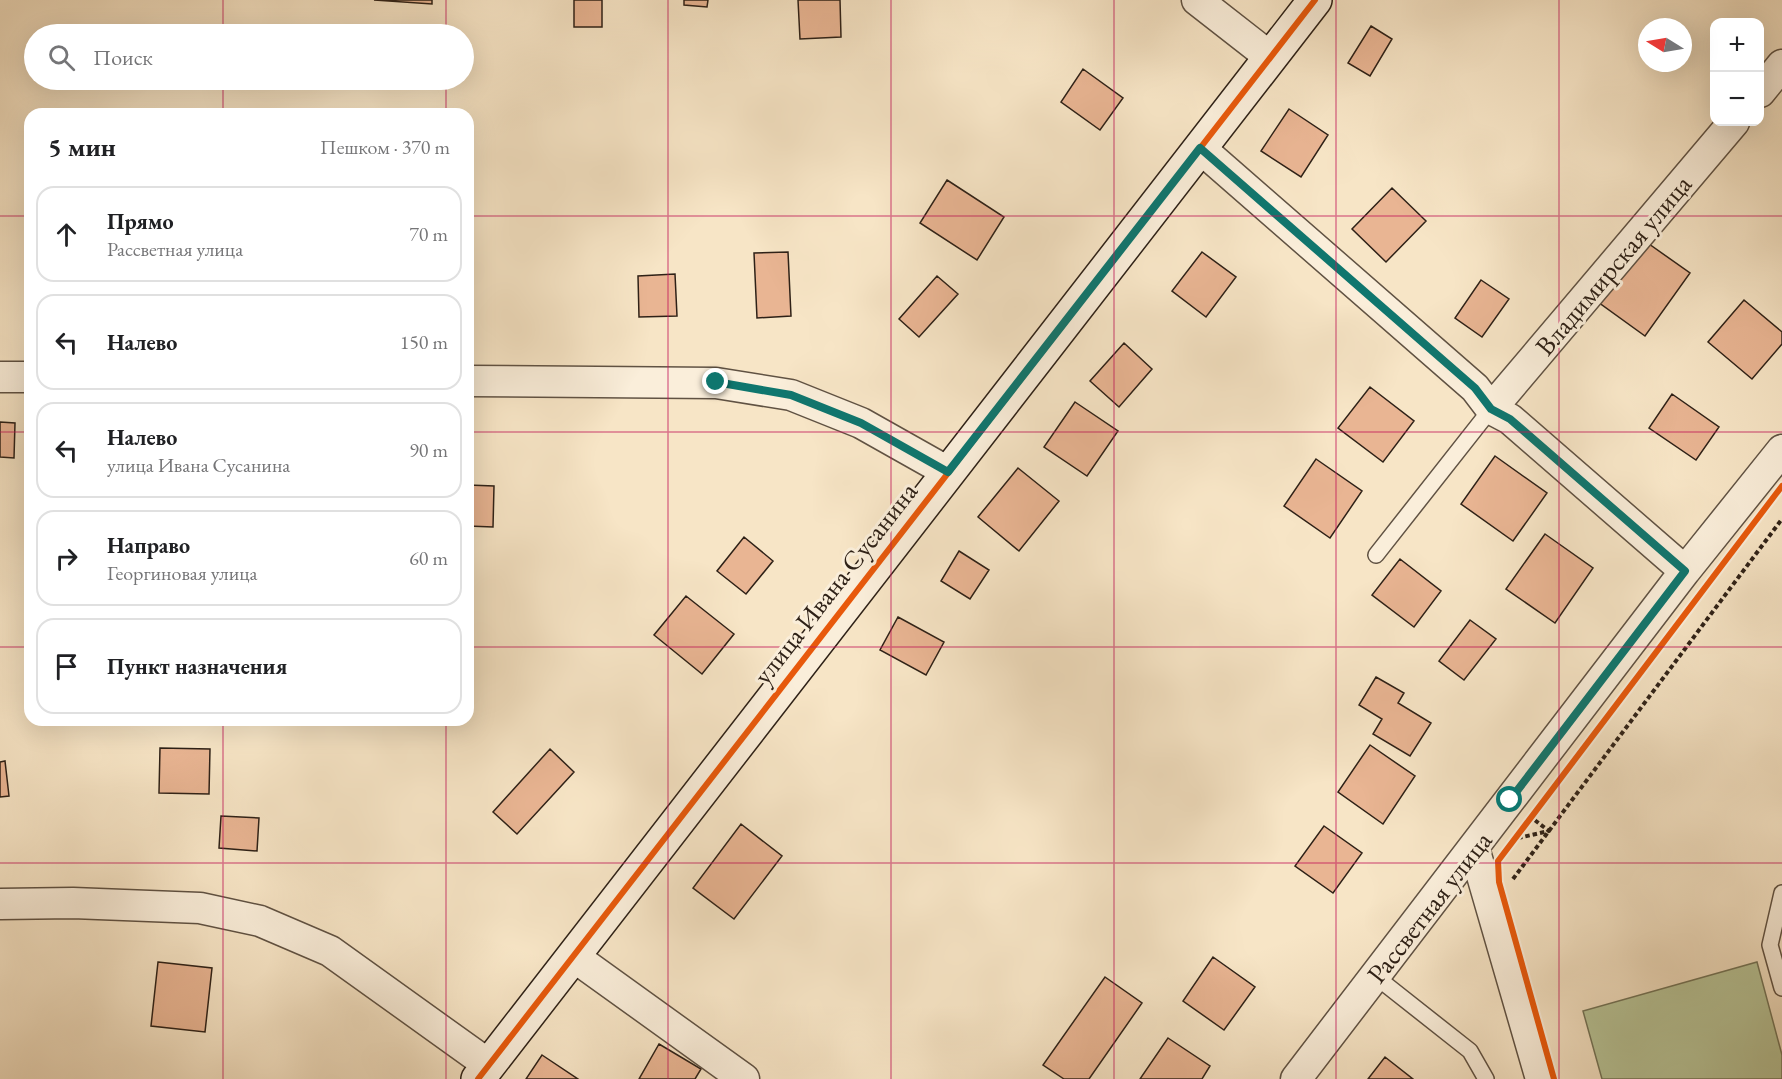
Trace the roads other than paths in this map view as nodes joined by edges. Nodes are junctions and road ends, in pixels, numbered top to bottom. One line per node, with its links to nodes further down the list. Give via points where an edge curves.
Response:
1 (1197, 0): 3 (street)
2 (1315, 0): 3 (street, улица Ивана Сусанина)
3 (1270, 57): 7 (street, улица Ивана Сусанина)
4 (1782, 65): 5 (street)
5 (1764, 87)
6 (1731, 126): 11 (street, Владимирская улица)
7 (1200, 148): 11 (street, via 1475,388); 13 (street, улица Ивана Сусанина)
8 (0, 377): 9 (street)
9 (24, 377)
10 (474, 381): 13 (street, via 716,382 791,395 861,423)
11 (1491, 409): 14 (lane); 15 (street, via 1510,419)
12 (1782, 450): 15 (street, Рассветная улица)
13 (948, 472): 19 (street, улица Ивана Сусанина)
14 (1376, 555)
15 (1685, 571): 16 (street, Рассветная улица)
16 (1474, 848): 20 (street, Рассветная улица); 26 (street)
17 (1782, 893): 21 (lane, via 1770,945)
18 (0, 904): 22 (street, via 200,908 260,921 330,951)
19 (573, 956): 22 (street, улица Ивана Сусанина); 23 (street)
20 (1375, 976): 24 (street, Рассветная улица); 25 (lane, via 1470,1051)
21 (1782, 988)
22 (483, 1072)
23 (744, 1079)
24 (1296, 1079)
25 (1486, 1079)
26 (1541, 1079)

